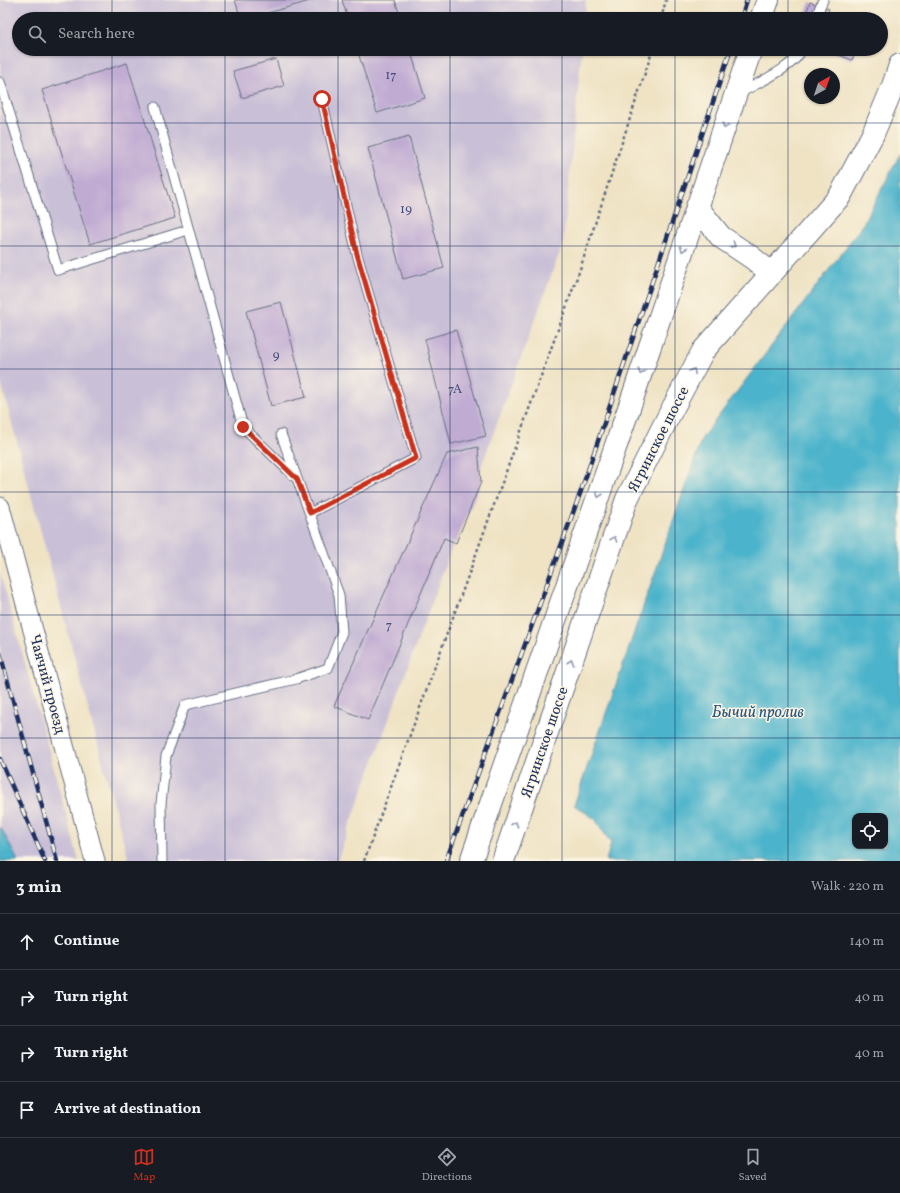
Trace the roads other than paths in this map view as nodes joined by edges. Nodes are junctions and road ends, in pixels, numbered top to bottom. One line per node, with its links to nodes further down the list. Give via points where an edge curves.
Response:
1 (768, 0): 3 (main road)
2 (823, 0): 4 (lane)
3 (764, 12)
4 (818, 12)
5 (749, 56): 9 (main road, Ягринское шоссе)
6 (800, 56): 9 (lane)
7 (900, 65): 14 (main road, Ягринское шоссе, via 873,134 840,196)
8 (0, 82): 13 (lane, via 58,270)
9 (735, 96): 12 (main road, Ягринское шоссе, one-way to 12)
10 (322, 99): 18 (lane, via 357,254 416,458)
11 (155, 107): 13 (lane)
12 (697, 207): 14 (main road, one-way to 14, via 721,237); 21 (main road, Ягринское шоссе, one-way to 21)
13 (188, 230): 16 (lane, via 243,427)
14 (771, 273): 22 (main road, Ягринское шоссе, one-way to 14, via 627,499 703,351)
15 (281, 434): 16 (lane)
16 (297, 479): 18 (lane)
17 (0, 507): 19 (street, Чаячий проезд)
18 (310, 513): 20 (lane, via 339,595 342,632 328,668 296,679 185,706 166,756 161,804)
19 (95, 861)
20 (162, 861)
21 (471, 861)
22 (502, 861)

